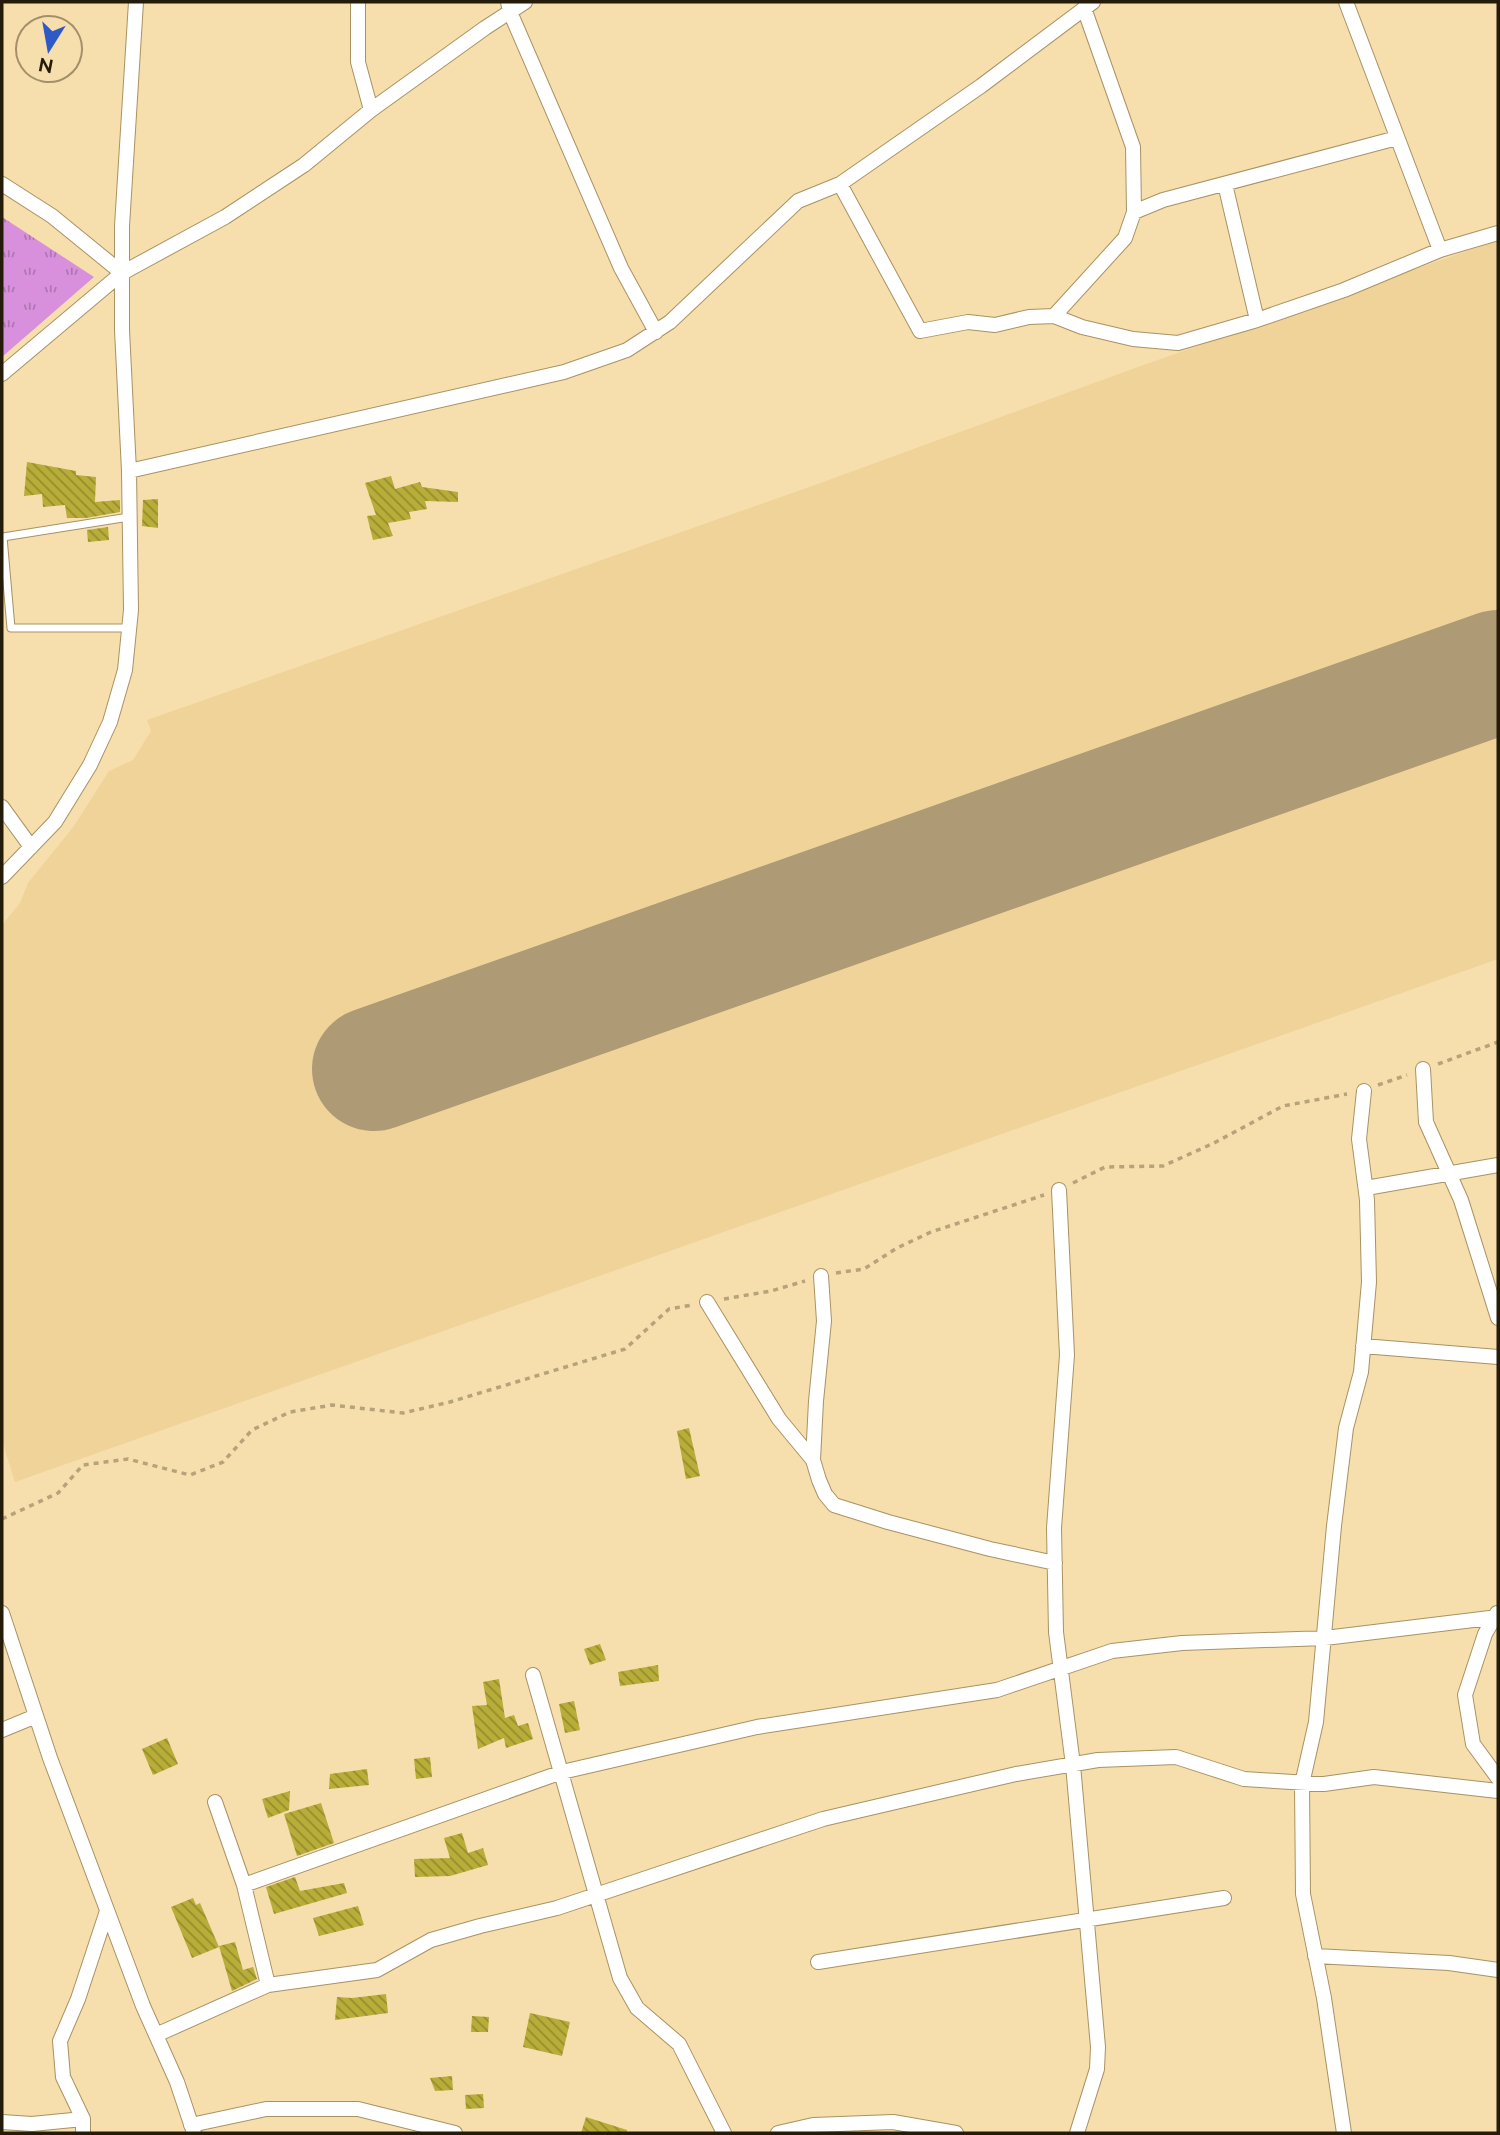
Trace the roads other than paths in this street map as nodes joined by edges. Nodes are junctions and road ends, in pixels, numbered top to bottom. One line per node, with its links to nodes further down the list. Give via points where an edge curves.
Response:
1 (136, 2): 15 (street)
2 (358, 2): 7 (street, via 358,62)
3 (525, 2): 6 (street)
4 (1346, 2): 8 (street)
5 (1089, 5): 10 (street); 12 (street, via 1133,147)
6 (509, 7): 7 (street); 18 (street, via 621,268)
7 (371, 110): 15 (street, via 304,165 225,217)
8 (1397, 138): 11 (street); 14 (street)
9 (2, 184): 15 (street, via 52,216)
10 (840, 184): 16 (street, via 920,331 968,322 995,325); 18 (street, via 798,201)
11 (1225, 184): 12 (street); 17 (street)
12 (1135, 212): 16 (street, via 1125,238)
13 (1498, 233): 14 (street)
14 (1440, 250): 17 (street)
15 (122, 273): 19 (street); 20 (street)
16 (1054, 316): 17 (street, via 1133,339 1178,343)
17 (1257, 320)
18 (656, 332): 20 (street, via 626,350 564,372)
19 (2, 374)
20 (129, 471): 21 (street)
21 (129, 517): 22 (street); 22 (lane, via 4,537 11,628)
22 (129, 628): 24 (street, via 125,670 110,722 55,822)
23 (2, 807): 24 (street)
24 (31, 847): 25 (street)
25 (2, 877)
26 (1423, 1069): 29 (street, via 1426,1122)
27 (1364, 1091): 30 (street, via 1359,1139)
28 (1498, 1165): 29 (street)
29 (1449, 1173): 30 (street); 34 (street)
30 (1366, 1188): 35 (street, via 1369,1282)
31 (1059, 1190): 38 (street, via 1067,1355)
32 (821, 1276): 37 (street, via 824,1321)
33 (707, 1302): 37 (street, via 779,1419)
34 (1498, 1318)
35 (1363, 1346): 36 (street); 41 (street, via 1346,1428)
36 (1498, 1357)
37 (813, 1460): 38 (street, via 825,1494 834,1504)
38 (1055, 1563): 42 (street)
39 (2, 1614): 44 (street)
40 (1497, 1616): 41 (street); 48 (street, via 1485,1634 1465,1695 1473,1744)
41 (1325, 1638): 42 (street, via 1182,1643 1112,1651); 49 (street, via 1316,1722)
42 (1061, 1667): 46 (street); 47 (street, via 997,1690 757,1727)
43 (533, 1675): 47 (street)
44 (36, 1716): 45 (street); 55 (street)
45 (2, 1730)
46 (1073, 1765): 49 (street, via 1176,1757 1244,1779); 53 (street, via 823,1819); 56 (street)
47 (562, 1772): 52 (street); 53 (street)
48 (1498, 1778)
49 (1302, 1784): 50 (street, via 1374,1777); 57 (street, via 1303,1894)
50 (1498, 1791)
51 (215, 1802): 52 (street)
52 (244, 1885): 60 (street)
53 (596, 1895): 60 (street, via 431,1940 377,1970); 66 (street, via 620,1978 637,2008 679,2044)
54 (1224, 1898): 56 (street)
55 (107, 1911): 61 (street); 63 (street, via 60,2040 63,2077)
56 (1086, 1920): 58 (street); 69 (street, via 1098,2047 1097,2068)
57 (1315, 1956): 59 (street); 70 (street)
58 (818, 1962)
59 (1498, 1970)
60 (268, 1985): 61 (street)
61 (156, 2035): 64 (street)
62 (2, 2122): 63 (street)
63 (83, 2126)
64 (192, 2129): 65 (street, via 266,2109 358,2109)
65 (455, 2133)
66 (724, 2133)
67 (778, 2133): 68 (street, via 813,2125 893,2122)
68 (956, 2133)
69 (1077, 2133)
70 (1344, 2133)

